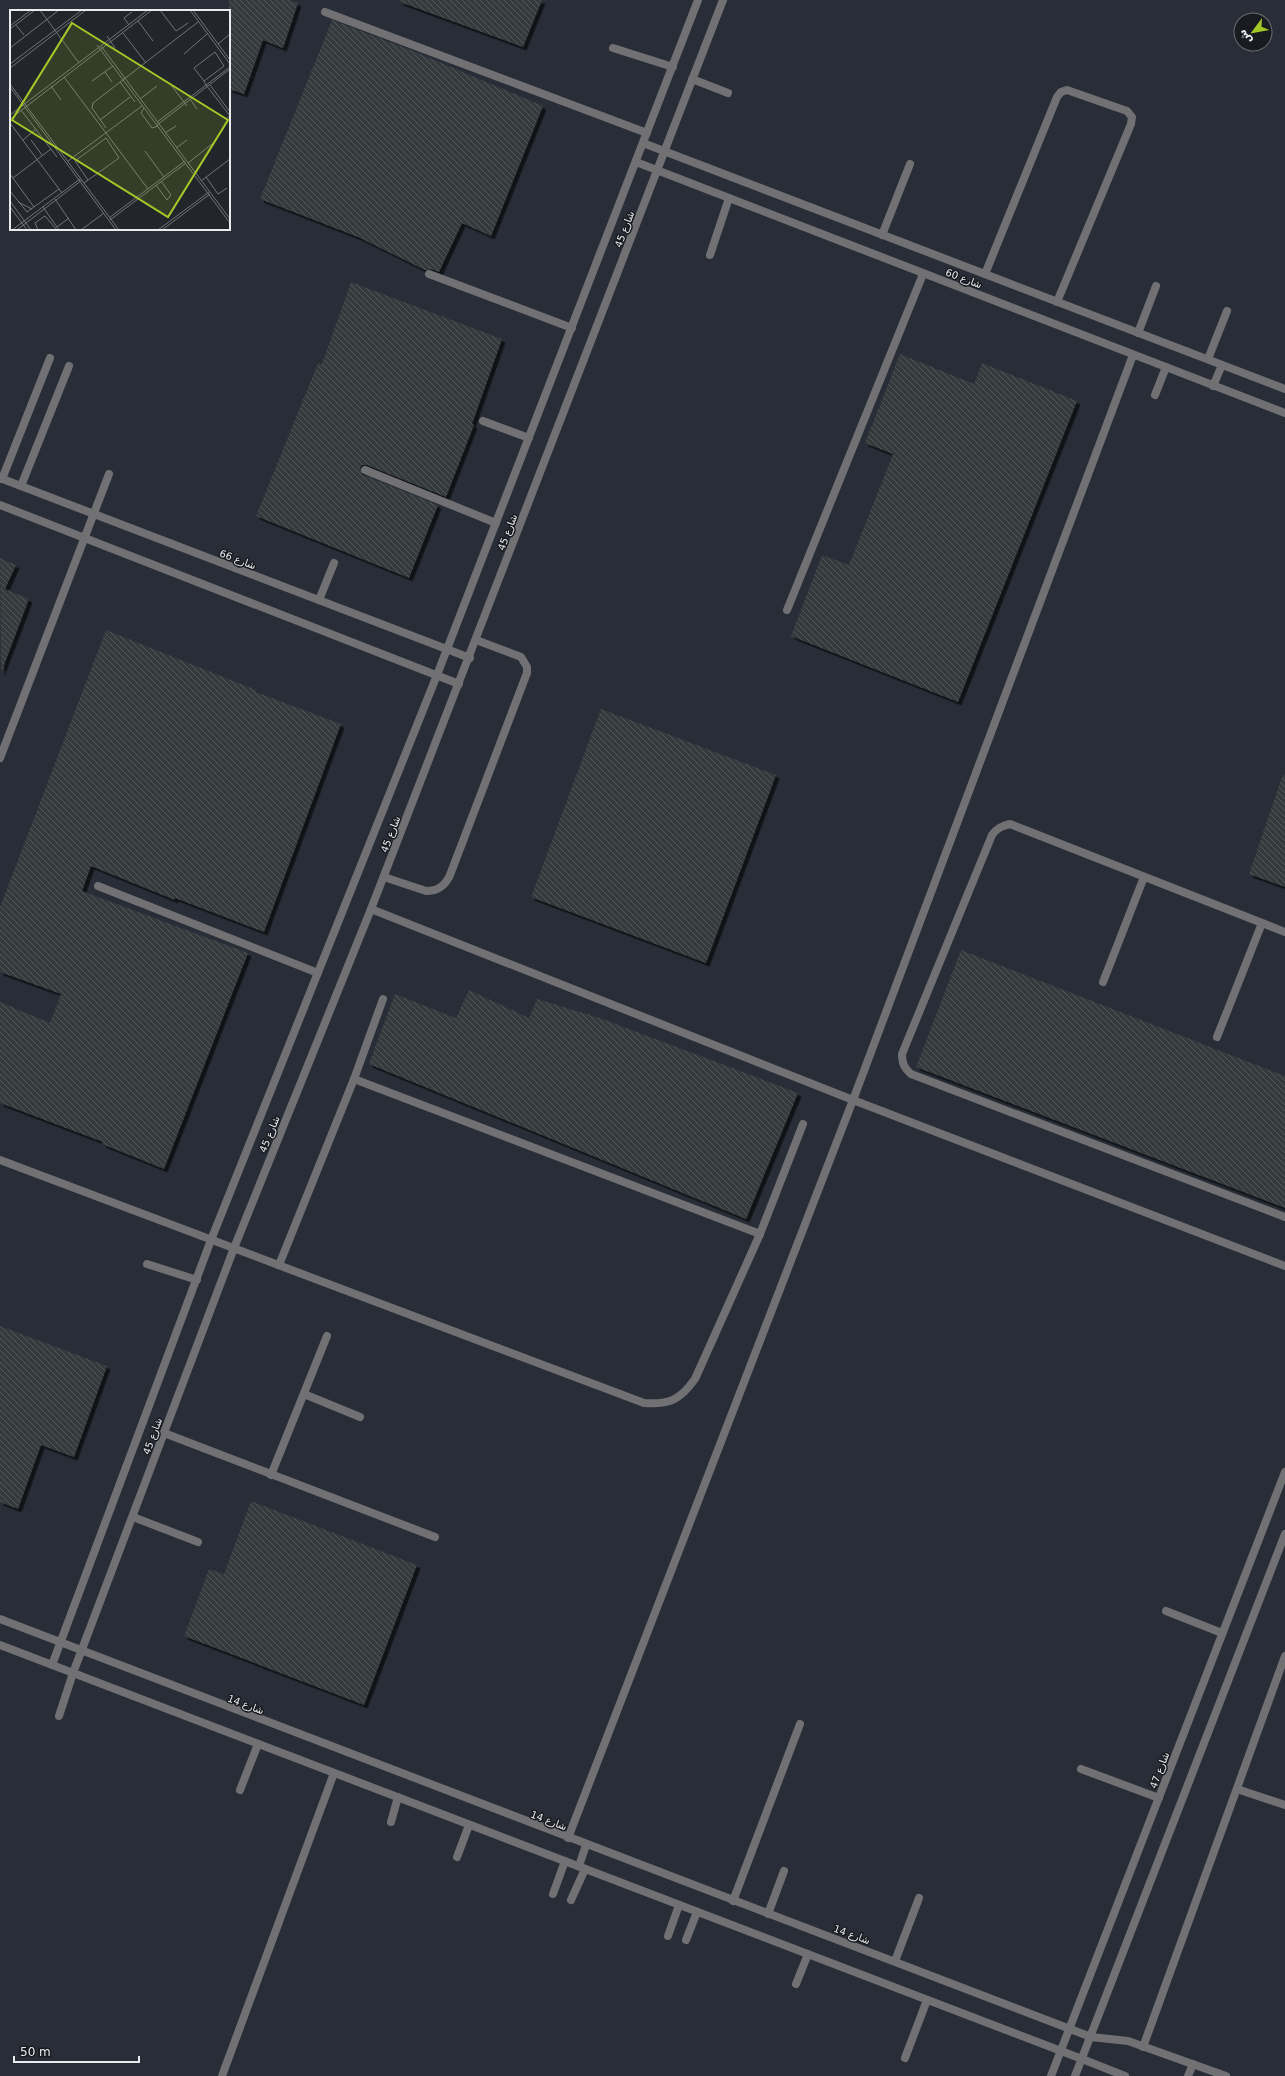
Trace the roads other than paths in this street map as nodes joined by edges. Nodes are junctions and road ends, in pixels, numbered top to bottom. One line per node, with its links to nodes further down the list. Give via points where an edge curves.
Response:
1 (698, 0): 5 (street, شارع 45)
2 (723, 0): 6 (street, شارع 45)
3 (325, 12): 8 (street)
4 (613, 48): 5 (street)
5 (673, 67): 8 (street, شارع 45)
6 (692, 79): 7 (street); 10 (street, شارع 45)
7 (728, 93)
8 (647, 133): 9 (street, شارع 45)
9 (643, 143): 10 (street, شارع 60); 11 (street, شارع 45)
10 (664, 151): 13 (street, شارع 45); 15 (street, شارع 60)
11 (636, 162): 13 (street, شارع 60); 23 (street, شارع 45)
12 (910, 164): 15 (street)
13 (657, 171): 14 (street, شارع 60); 48 (street, شارع 45)
14 (729, 198): 16 (street); 18 (street, شارع 60)
15 (882, 235): 19 (street, شارع 60)
16 (710, 255)
17 (430, 274): 23 (street)
18 (924, 274): 25 (street, شارع 60); 47 (street)
19 (985, 274): 21 (street, شارع 60); 21 (street, via 1061,92 1067,90 1127,111 1132,117 1131,124)
20 (1156, 286): 24 (street)
21 (1057, 302): 24 (street, شارع 60)
22 (1227, 311): 27 (street)
23 (572, 328): 36 (street, شارع 45)
24 (1138, 333): 27 (street, شارع 60)
25 (1133, 355): 30 (street, شارع 60); 65 (street)
26 (50, 358): 39 (street)
27 (1208, 359): 28 (street, شارع 60)
28 (1222, 365): 31 (street); 32 (street, شارع 60)
29 (69, 366): 40 (street)
30 (1166, 367): 31 (street, شارع 60); 33 (street)
31 (1213, 386): 34 (street, شارع 60)
32 (1285, 389)
33 (1155, 395)
34 (1285, 413)
35 (483, 421): 36 (street)
36 (529, 438): 43 (street, شارع 45)
37 (365, 470): 43 (street)
38 (109, 474): 42 (street)
39 (1, 478): 40 (street, شارع 66)
40 (22, 486): 42 (street, شارع 66)
41 (0, 505): 44 (street)
42 (93, 514): 44 (street); 46 (street, شارع 66)
43 (496, 523): 49 (street, شارع 45)
44 (84, 538): 51 (street); 53 (street)
45 (334, 563): 46 (street)
46 (319, 600): 49 (street, شارع 66)
47 (787, 610)
48 (476, 640): 50 (street, شارع 45); 55 (street, via 521,657 528,673 450,875 444,886 432,891)
49 (448, 649): 50 (street, شارع 66); 51 (street, شارع 45)
50 (470, 658): 52 (street, شارع 45)
51 (437, 675): 52 (street); 60 (street, شارع 45)
52 (459, 684): 55 (street, شارع 45)
53 (0, 758)
54 (1144, 876): 58 (street); 61 (street); 68 (street, via 1010,824 998,828 992,835 902,1054 905,1070)
55 (384, 877): 57 (street, شارع 45)
56 (98, 886): 60 (street)
57 (371, 909): 65 (street); 71 (street, شارع 45)
58 (1262, 923): 59 (street); 63 (street)
59 (1285, 932)
60 (318, 973): 70 (street, شارع 45)
61 (1103, 982)
62 (383, 999): 64 (street)
63 (1217, 1037)
64 (354, 1079): 69 (street); 73 (street)
65 (853, 1100): 74 (street); 107 (street)
66 (803, 1124): 69 (street)
67 (0, 1160): 70 (street)
68 (1285, 1217)
69 (760, 1234): 73 (street, via 694,1379 686,1392 673,1400 659,1404 644,1402)
70 (211, 1240): 71 (street); 75 (street, شارع 45)
71 (234, 1248): 73 (street); 79 (street, شارع 45)
72 (147, 1264): 75 (street)
73 (279, 1265)
74 (1285, 1266)
75 (197, 1280): 89 (street, شارع 45)
76 (327, 1336): 77 (street)
77 (304, 1394): 78 (street); 81 (street)
78 (360, 1417)
79 (164, 1433): 81 (street); 82 (street, شارع 45)
80 (1285, 1472): 88 (street, شارع 47)
81 (272, 1475): 84 (street)
82 (133, 1517): 85 (street); 91 (street, شارع 45)
83 (1285, 1534): 127 (street)
84 (435, 1537)
85 (198, 1542)
86 (1166, 1611): 88 (street)
87 (0, 1619): 89 (street, شارع 14)
88 (1222, 1633): 103 (street, شارع 47)
89 (61, 1644): 91 (street, شارع 14); 93 (street, شارع 45)
90 (0, 1645): 93 (street)
91 (81, 1652): 94 (street, شارع 45); 107 (street, شارع 14)
92 (1285, 1656): 100 (street)
93 (52, 1665): 94 (street)
94 (73, 1673): 95 (street, شارع 45); 97 (street)
95 (59, 1716)
96 (800, 1724): 116 (street)
97 (258, 1744): 99 (street); 101 (street)
98 (1081, 1769): 103 (street)
99 (334, 1773): 102 (street); 133 (street)
100 (1237, 1789): 104 (street); 128 (street)
101 (240, 1790)
102 (398, 1797): 105 (street); 106 (street)
103 (1159, 1798): 126 (street, شارع 47)
104 (1285, 1805)
105 (391, 1822)
106 (469, 1825): 109 (street); 110 (street)
107 (568, 1838): 108 (street, شارع 14)
108 (586, 1845): 111 (street); 116 (street, شارع 14)
109 (457, 1857)
110 (565, 1861): 111 (street); 113 (street)
111 (582, 1868): 115 (street); 117 (street)
112 (784, 1871): 119 (street)
113 (552, 1894)
114 (919, 1898): 123 (street)
115 (571, 1900)
116 (734, 1901): 119 (street, شارع 14)
117 (679, 1905): 118 (street); 120 (street)
118 (697, 1912): 121 (street); 122 (street)
119 (768, 1914): 123 (street, شارع 14)
120 (668, 1936)
121 (686, 1940)
122 (808, 1954): 124 (street); 125 (street)
123 (895, 1961): 126 (street, شارع 14)
124 (796, 1984)
125 (927, 2000): 129 (street); 130 (street)
126 (1070, 2029): 127 (street, شارع 14); 129 (street, شارع 47)
127 (1091, 2037): 128 (street, شارع 14, via 1114,2039); 131 (street)
128 (1143, 2047): 132 (street, شارع 14)
129 (1061, 2051): 131 (street); 134 (street, شارع 47)
130 (905, 2058)
131 (1082, 2059): 135 (street); 136 (street)
132 (1193, 2064): 137 (street); 138 (street, شارع 14)
133 (222, 2076)
134 (1051, 2076)
135 (1075, 2076)
136 (1125, 2076)
137 (1188, 2076)
138 (1226, 2076)

